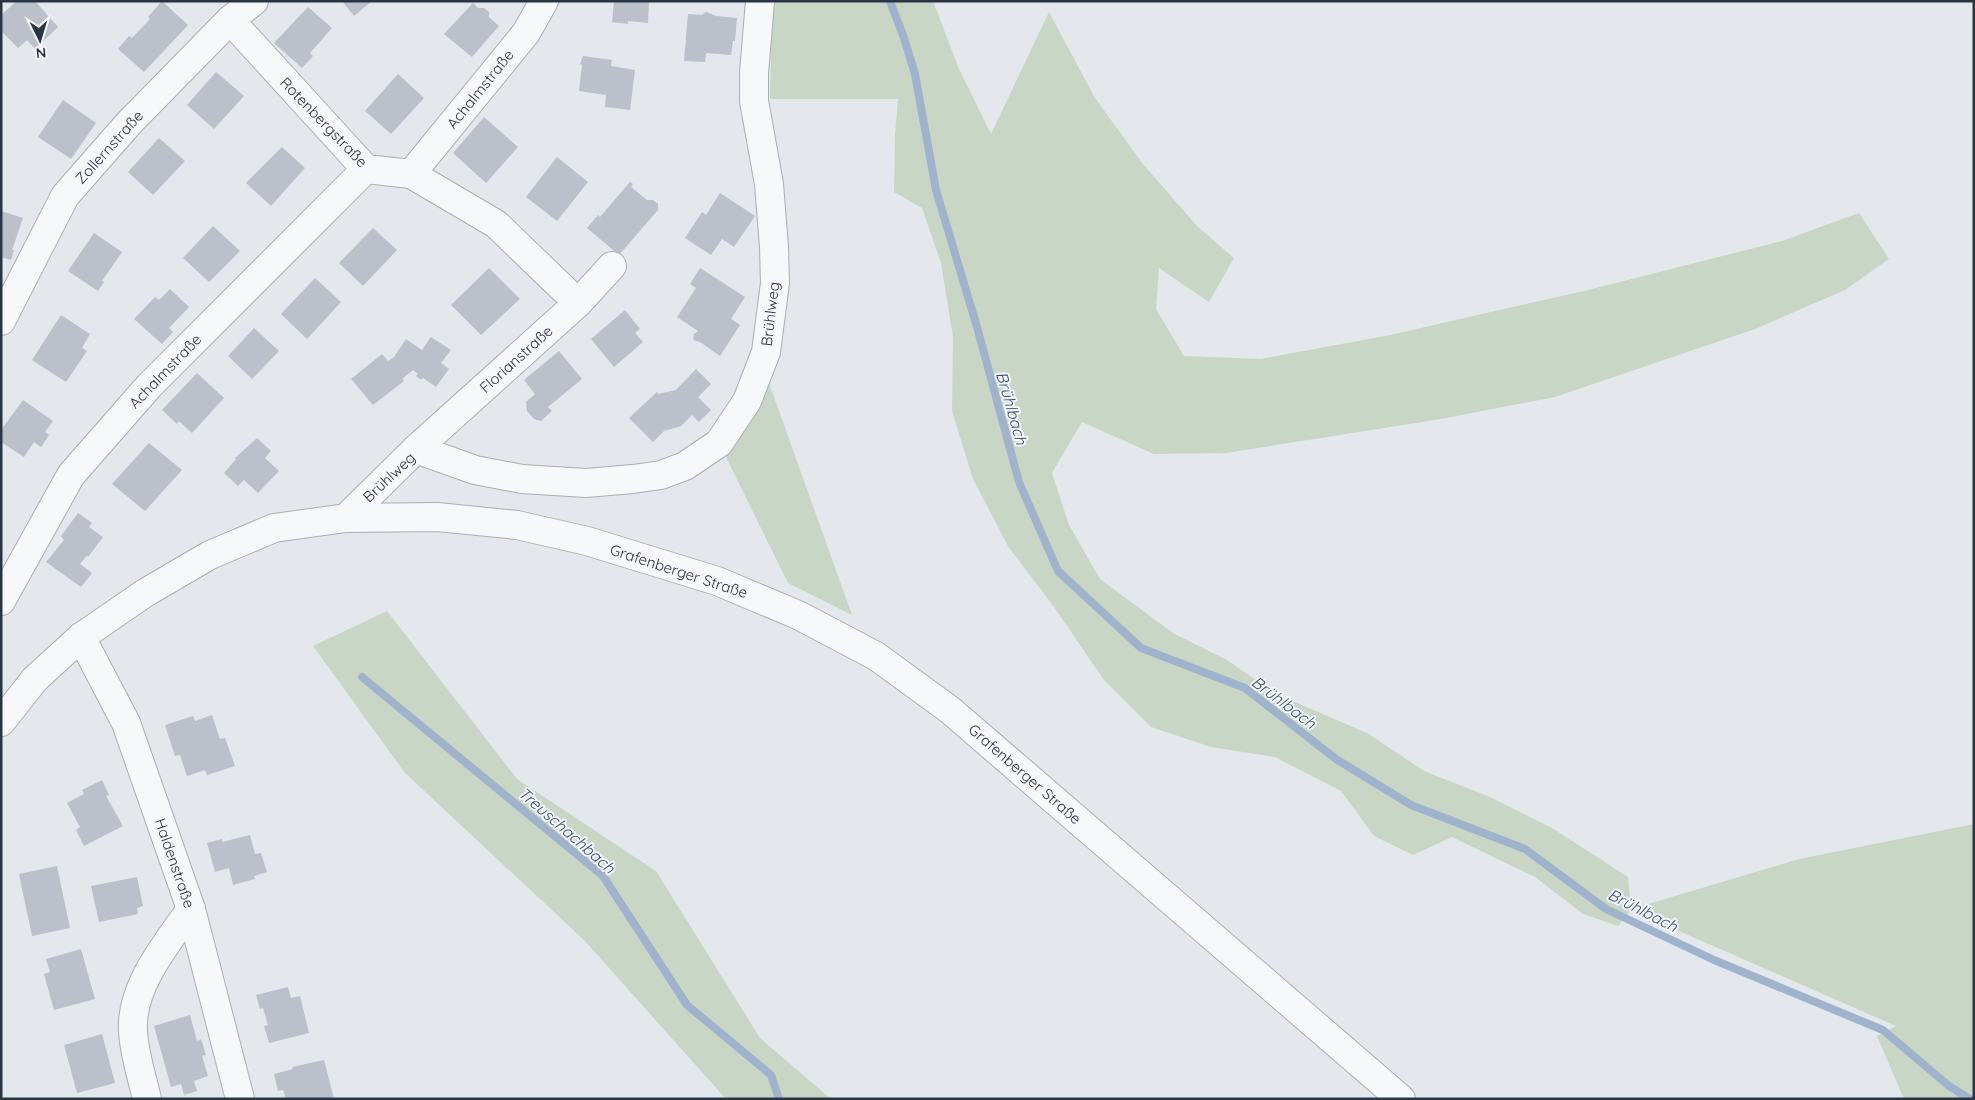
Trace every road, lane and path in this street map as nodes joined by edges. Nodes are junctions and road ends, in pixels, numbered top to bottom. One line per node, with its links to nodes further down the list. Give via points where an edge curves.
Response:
1 (254, 1): 4 (street, Zollernstraße)
2 (544, 1): 6 (street, Achalmstraße, via 526,32)
3 (760, 1): 10 (street, Brühlweg, via 754,101 771,202 775,283 772,316 766,352 747,401 718,443 685,466 661,475 586,483 522,479 475,470)
4 (230, 20): 5 (street, Rotenbergstraße); 9 (street, Zollernstraße, via 129,123 65,196)
5 (366, 169): 6 (street, Rotenbergstraße); 12 (street, Achalmstraße, via 149,386 71,475)
6 (411, 174): 8 (street, Rotenbergstraße, via 496,224)
7 (612, 266): 8 (street, Florianstraße)
8 (578, 303): 10 (street, Florianstraße)
9 (1, 321)
10 (416, 449): 11 (street, Brühlweg)
11 (346, 518): 13 (street, Grafenberger Straße, via 274,528 210,555 145,593); 18 (street, Grafenberger Straße, via 446,518 517,525 587,541 717,580 798,615 876,656 958,716)
12 (1, 601)
13 (81, 637): 14 (street, Grafenberger Straße, via 35,679); 15 (street, Haldenstraße, via 126,723)
14 (1, 722)
15 (191, 909): 16 (street, via 154,960 136,1002 132,1030); 17 (street, Haldenstraße)
16 (147, 1099)
17 (240, 1099)
18 (1402, 1099)

